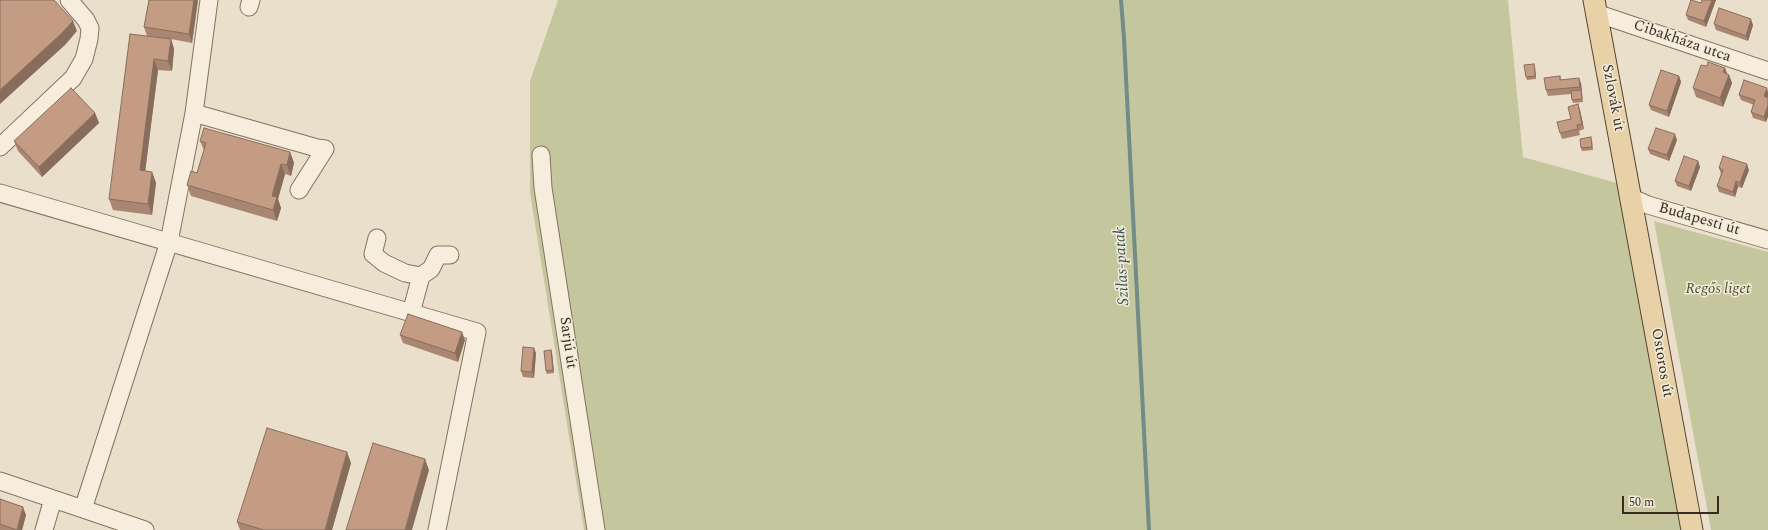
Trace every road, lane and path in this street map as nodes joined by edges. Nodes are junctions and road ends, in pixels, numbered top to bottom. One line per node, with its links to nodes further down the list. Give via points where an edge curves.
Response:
1 (69, 0): 6 (street, via 90,28 84,59 73,78)
2 (209, 0): 5 (street)
3 (1595, 6): 4 (street, Cibakháza utca); 10 (main road, Szlovák út)
4 (1768, 71)
5 (194, 113): 8 (street, via 318,152); 13 (street)
6 (0, 147)
7 (541, 155): 23 (street, Sarjú út, via 543,188)
8 (299, 190)
9 (0, 193): 13 (street)
10 (1630, 197): 12 (street, Budapesti út, via 1648,205); 24 (main road, Ostoros út)
11 (377, 238): 15 (street, via 373,254 384,263 406,273)
12 (1768, 240)
13 (169, 242): 16 (street); 19 (street)
14 (450, 255): 15 (street, via 438,255 431,268)
15 (421, 276): 16 (street)
16 (411, 313): 22 (street, via 477,332)
17 (0, 481): 18 (street)
18 (53, 499): 19 (street); 20 (street)
19 (83, 510): 21 (street)
20 (44, 530)
21 (145, 530)
22 (437, 530)
23 (596, 530)
24 (1692, 530)

